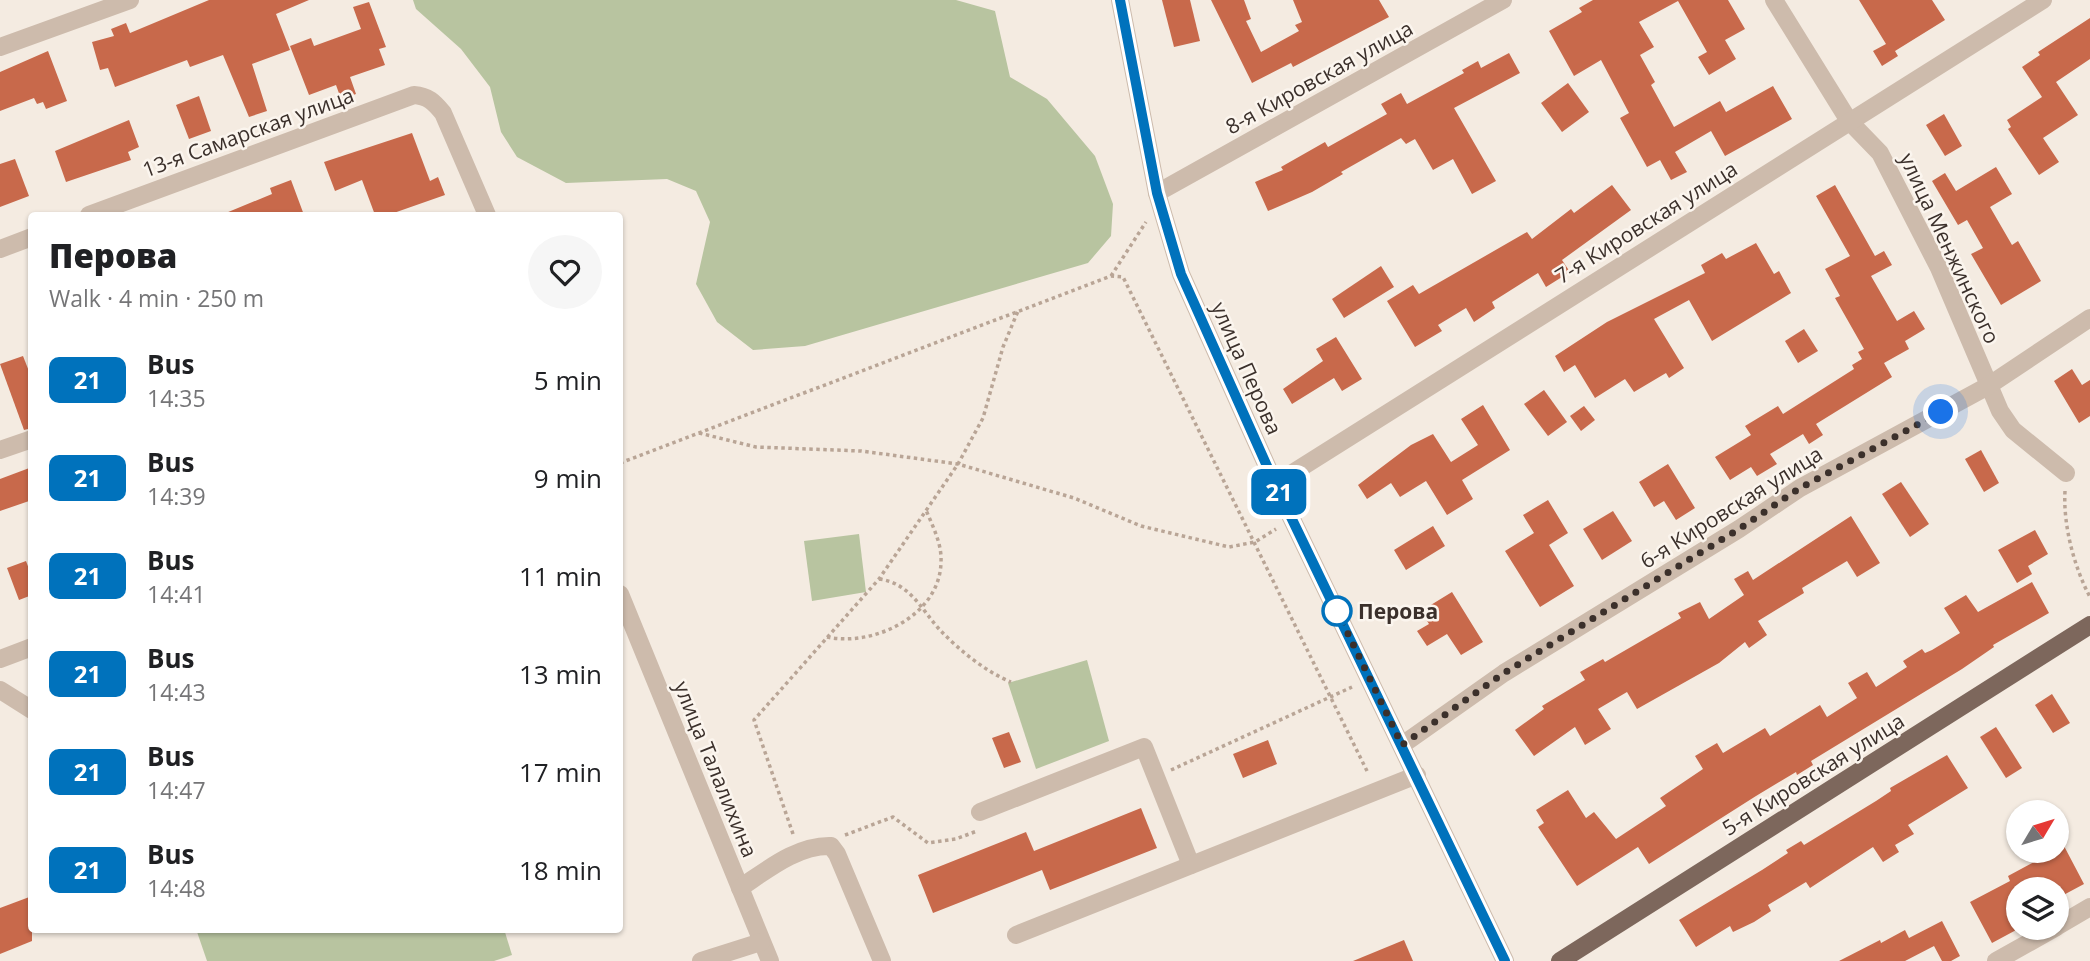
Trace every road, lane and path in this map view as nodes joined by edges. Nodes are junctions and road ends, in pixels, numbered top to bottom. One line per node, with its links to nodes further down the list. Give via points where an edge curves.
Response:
1 (130, 0): 6 (street)
2 (1120, 0): 8 (street, улица Перова)
3 (1503, 0): 8 (street, 8-я Кировская улица)
4 (1774, 0): 7 (street, улица Менжинского)
5 (2043, 0): 7 (street, 7-я Кировская улица)
6 (0, 47)
7 (1849, 121): 16 (street, улица Менжинского, via 1880,153 1939,268); 23 (street, 7-я Кировская улица)
8 (1157, 193): 13 (path, via 1138,236); 23 (street, улица Перова, via 1181,274)
9 (97, 212): 10 (street, 13-я Самарская улица, via 397,100 424,96 443,113)
10 (486, 212)
11 (28, 238): 12 (street)
12 (0, 248)
13 (1111, 275): 14 (path); 26 (path, via 1124,277 1132,289)
14 (1018, 311): 17 (path); 21 (path, via 983,418)
15 (2090, 318): 16 (street, 6-я Кировская улица)
16 (1988, 386): 22 (street, улица Менжинского, via 2013,430); 40 (street, 6-я Кировская улица, via 1800,488 1504,673)
17 (696, 432): 20 (path); 21 (path, via 756,447 861,451)
18 (28, 440): 19 (street)
19 (0, 450)
20 (623, 462)
21 (958, 464): 24 (path); 26 (path, via 1074,498 1141,526 1229,547)
22 (2066, 473): 28 (path, via 2064,498 2072,548)
23 (1275, 484): 25 (street, улица Перова)
24 (926, 510): 27 (path); 30 (path, via 941,560 934,589)
25 (1292, 519): 26 (path); 35 (street, улица Перова)
26 (1255, 542): 38 (path)
27 (879, 579): 30 (path, via 901,585); 32 (path)
28 (2090, 597)
29 (623, 601): 47 (street, улица Талалихина)
30 (922, 606): 32 (path, via 884,633 844,640); 36 (path, via 950,640 990,672)
31 (2090, 625): 57 (main road, 5-я Кировская улица)
32 (827, 637): 45 (path, via 754,720)
33 (28, 648): 34 (street)
34 (0, 659)
35 (1370, 679): 38 (path); 40 (street, улица Перова)
36 (1012, 682)
37 (0, 690): 39 (street)
38 (1331, 696): 42 (path); 43 (path)
39 (28, 708)
40 (1402, 745): 41 (street, улица Перова)
41 (1417, 775): 43 (street); 56 (street, улица Перова)
42 (1156, 777): 44 (street, via 1144,747); 46 (street)
43 (1377, 791): 46 (street)
44 (980, 821): 45 (path, via 956,839 928,843 893,817)
45 (808, 849): 47 (street); 55 (street, via 831,846 837,853)
46 (1191, 865): 50 (street)
47 (740, 888): 52 (street, улица Талалихина)
48 (2090, 907): 49 (street)
49 (2069, 919)
50 (1016, 935)
51 (2032, 940): 58 (street)
52 (761, 942): 53 (street); 54 (street, улица Талалихина)
53 (701, 961)
54 (770, 961)
55 (882, 961)
56 (1505, 961)
57 (1560, 961)
58 (1996, 961)

